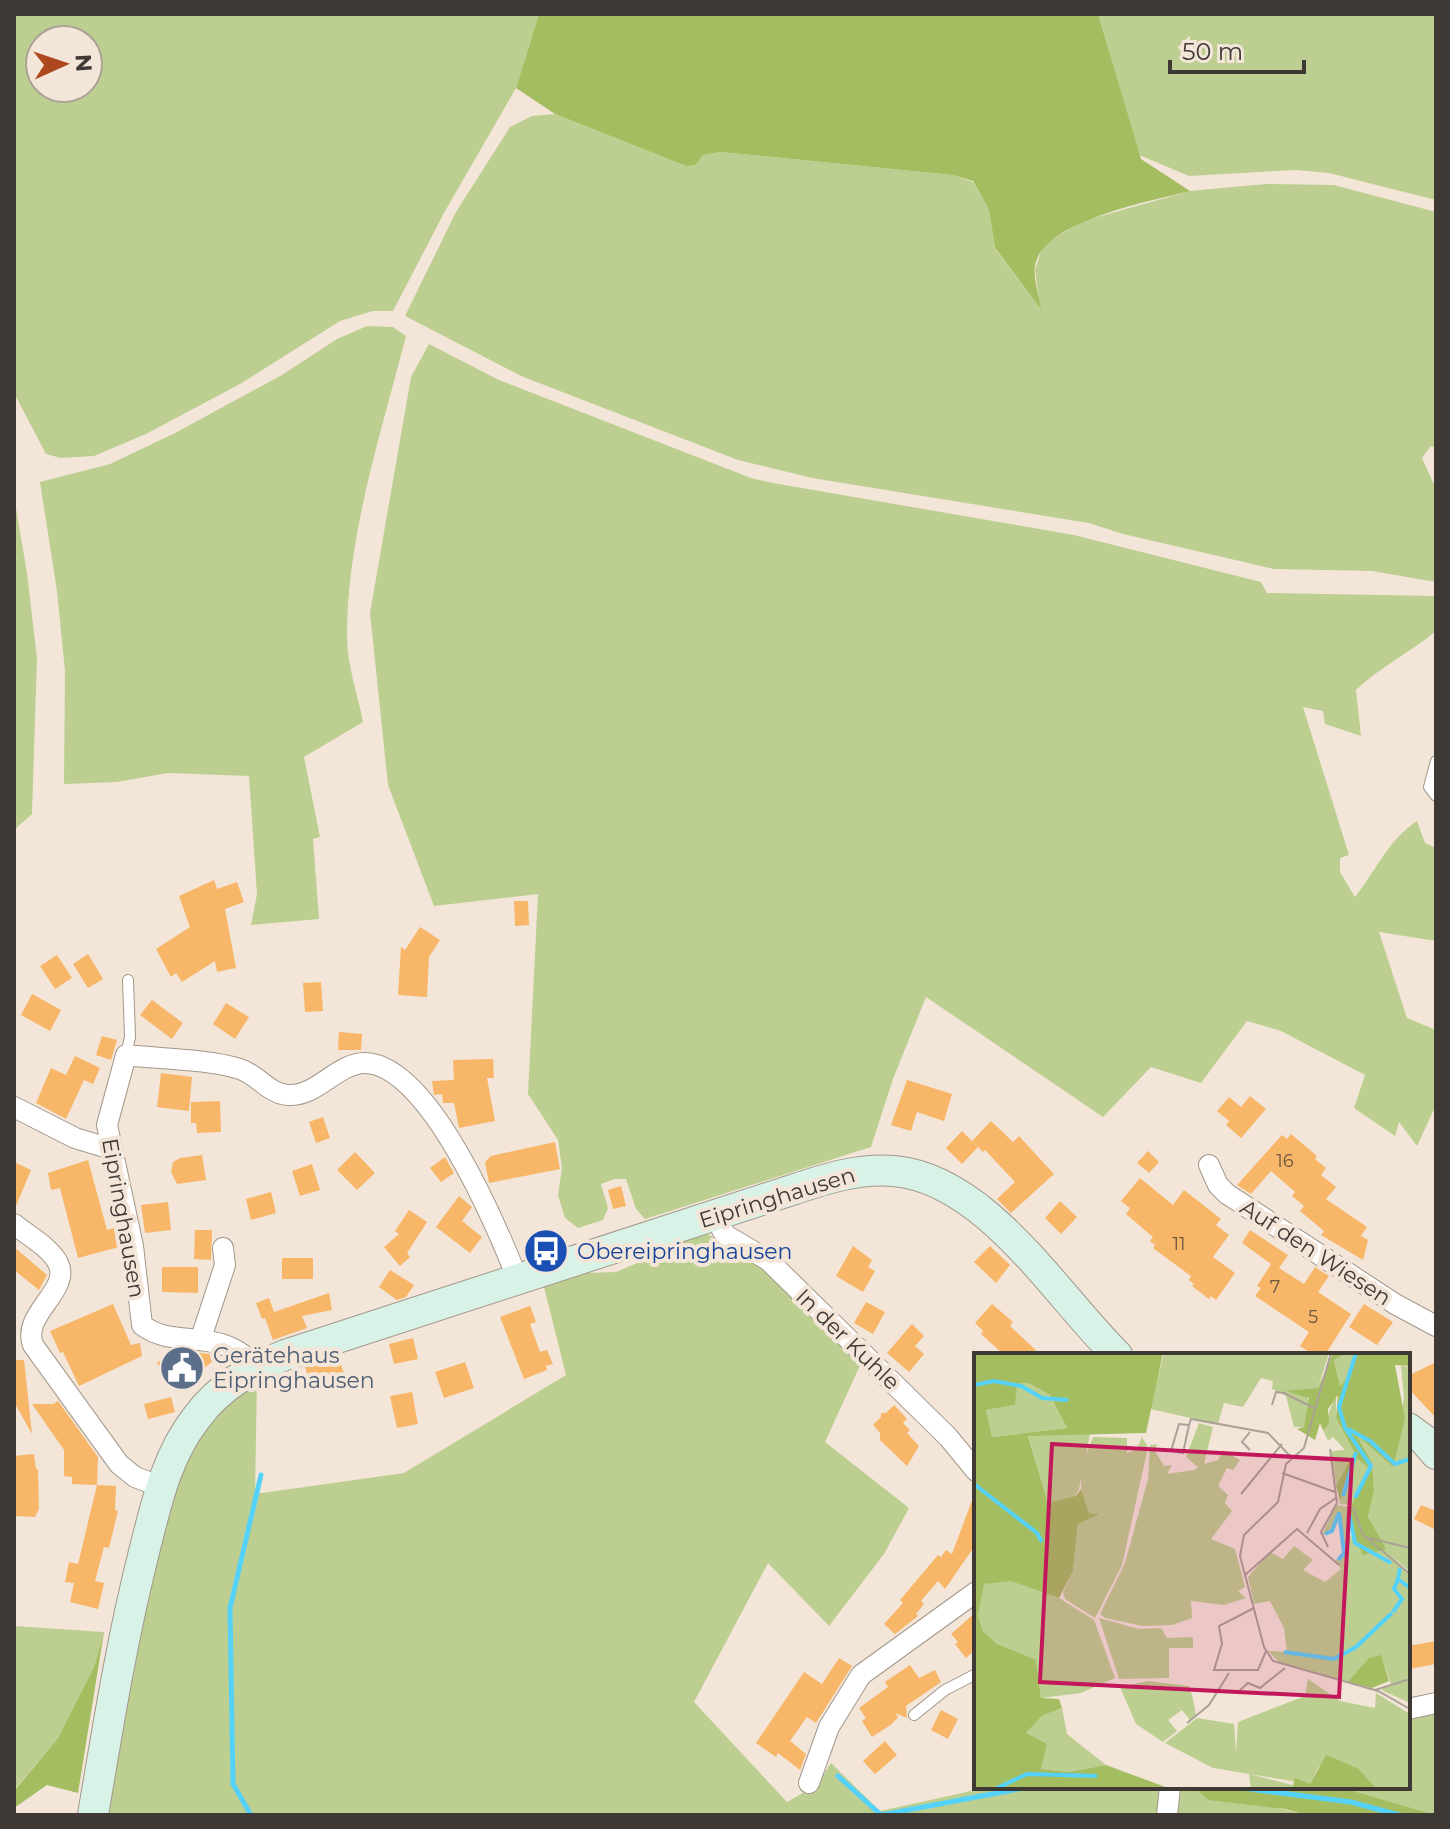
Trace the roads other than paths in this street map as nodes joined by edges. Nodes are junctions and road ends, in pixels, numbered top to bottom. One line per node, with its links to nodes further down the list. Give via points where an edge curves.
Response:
1 (1436, 761): 2 (lane, via 1429,787)
2 (1436, 796)
3 (128, 980): 4 (lane)
4 (126, 1055): 6 (street, Eipringhausen, via 107,1125); 11 (street, via 239,1069 279,1094 290,1095 364,1063 398,1076 421,1096 456,1151)
5 (14, 1107): 6 (street, via 75,1138)
6 (111, 1149): 13 (street, Eipringhausen, via 133,1246 142,1325 153,1333)
7 (1209, 1165): 12 (street, Auf den Wiesen, via 1227,1194)
8 (717, 1214): 11 (main road, Eipringhausen); 14 (main road, Eipringhausen, via 842,1175 916,1175 948,1188 977,1209); 18 (street, In der Kuhle, via 727,1236 768,1260)
9 (14, 1224): 19 (street, via 53,1256 60,1269 58,1283 31,1330 33,1345 119,1464)
10 (223, 1248): 13 (street, via 225,1265)
11 (518, 1280): 15 (main road, Eipringhausen)
12 (1436, 1326)
13 (201, 1338): 15 (street, Eipringhausen, via 233,1348)
14 (1115, 1353)
15 (257, 1367): 19 (main road, Eipringhausen, via 228,1385 198,1416 174,1454)
16 (1410, 1429): 17 (main road)
17 (1436, 1454)
18 (974, 1469)
19 (162, 1487): 27 (main road, Eipringhausen, via 124,1633)
20 (974, 1593): 25 (street, via 861,1675 829,1727)
21 (974, 1675): 24 (lane)
22 (1436, 1703): 23 (street)
23 (1410, 1709)
24 (914, 1715)
25 (809, 1783)
26 (1170, 1789): 28 (street)
27 (93, 1815)
28 (1167, 1815)

